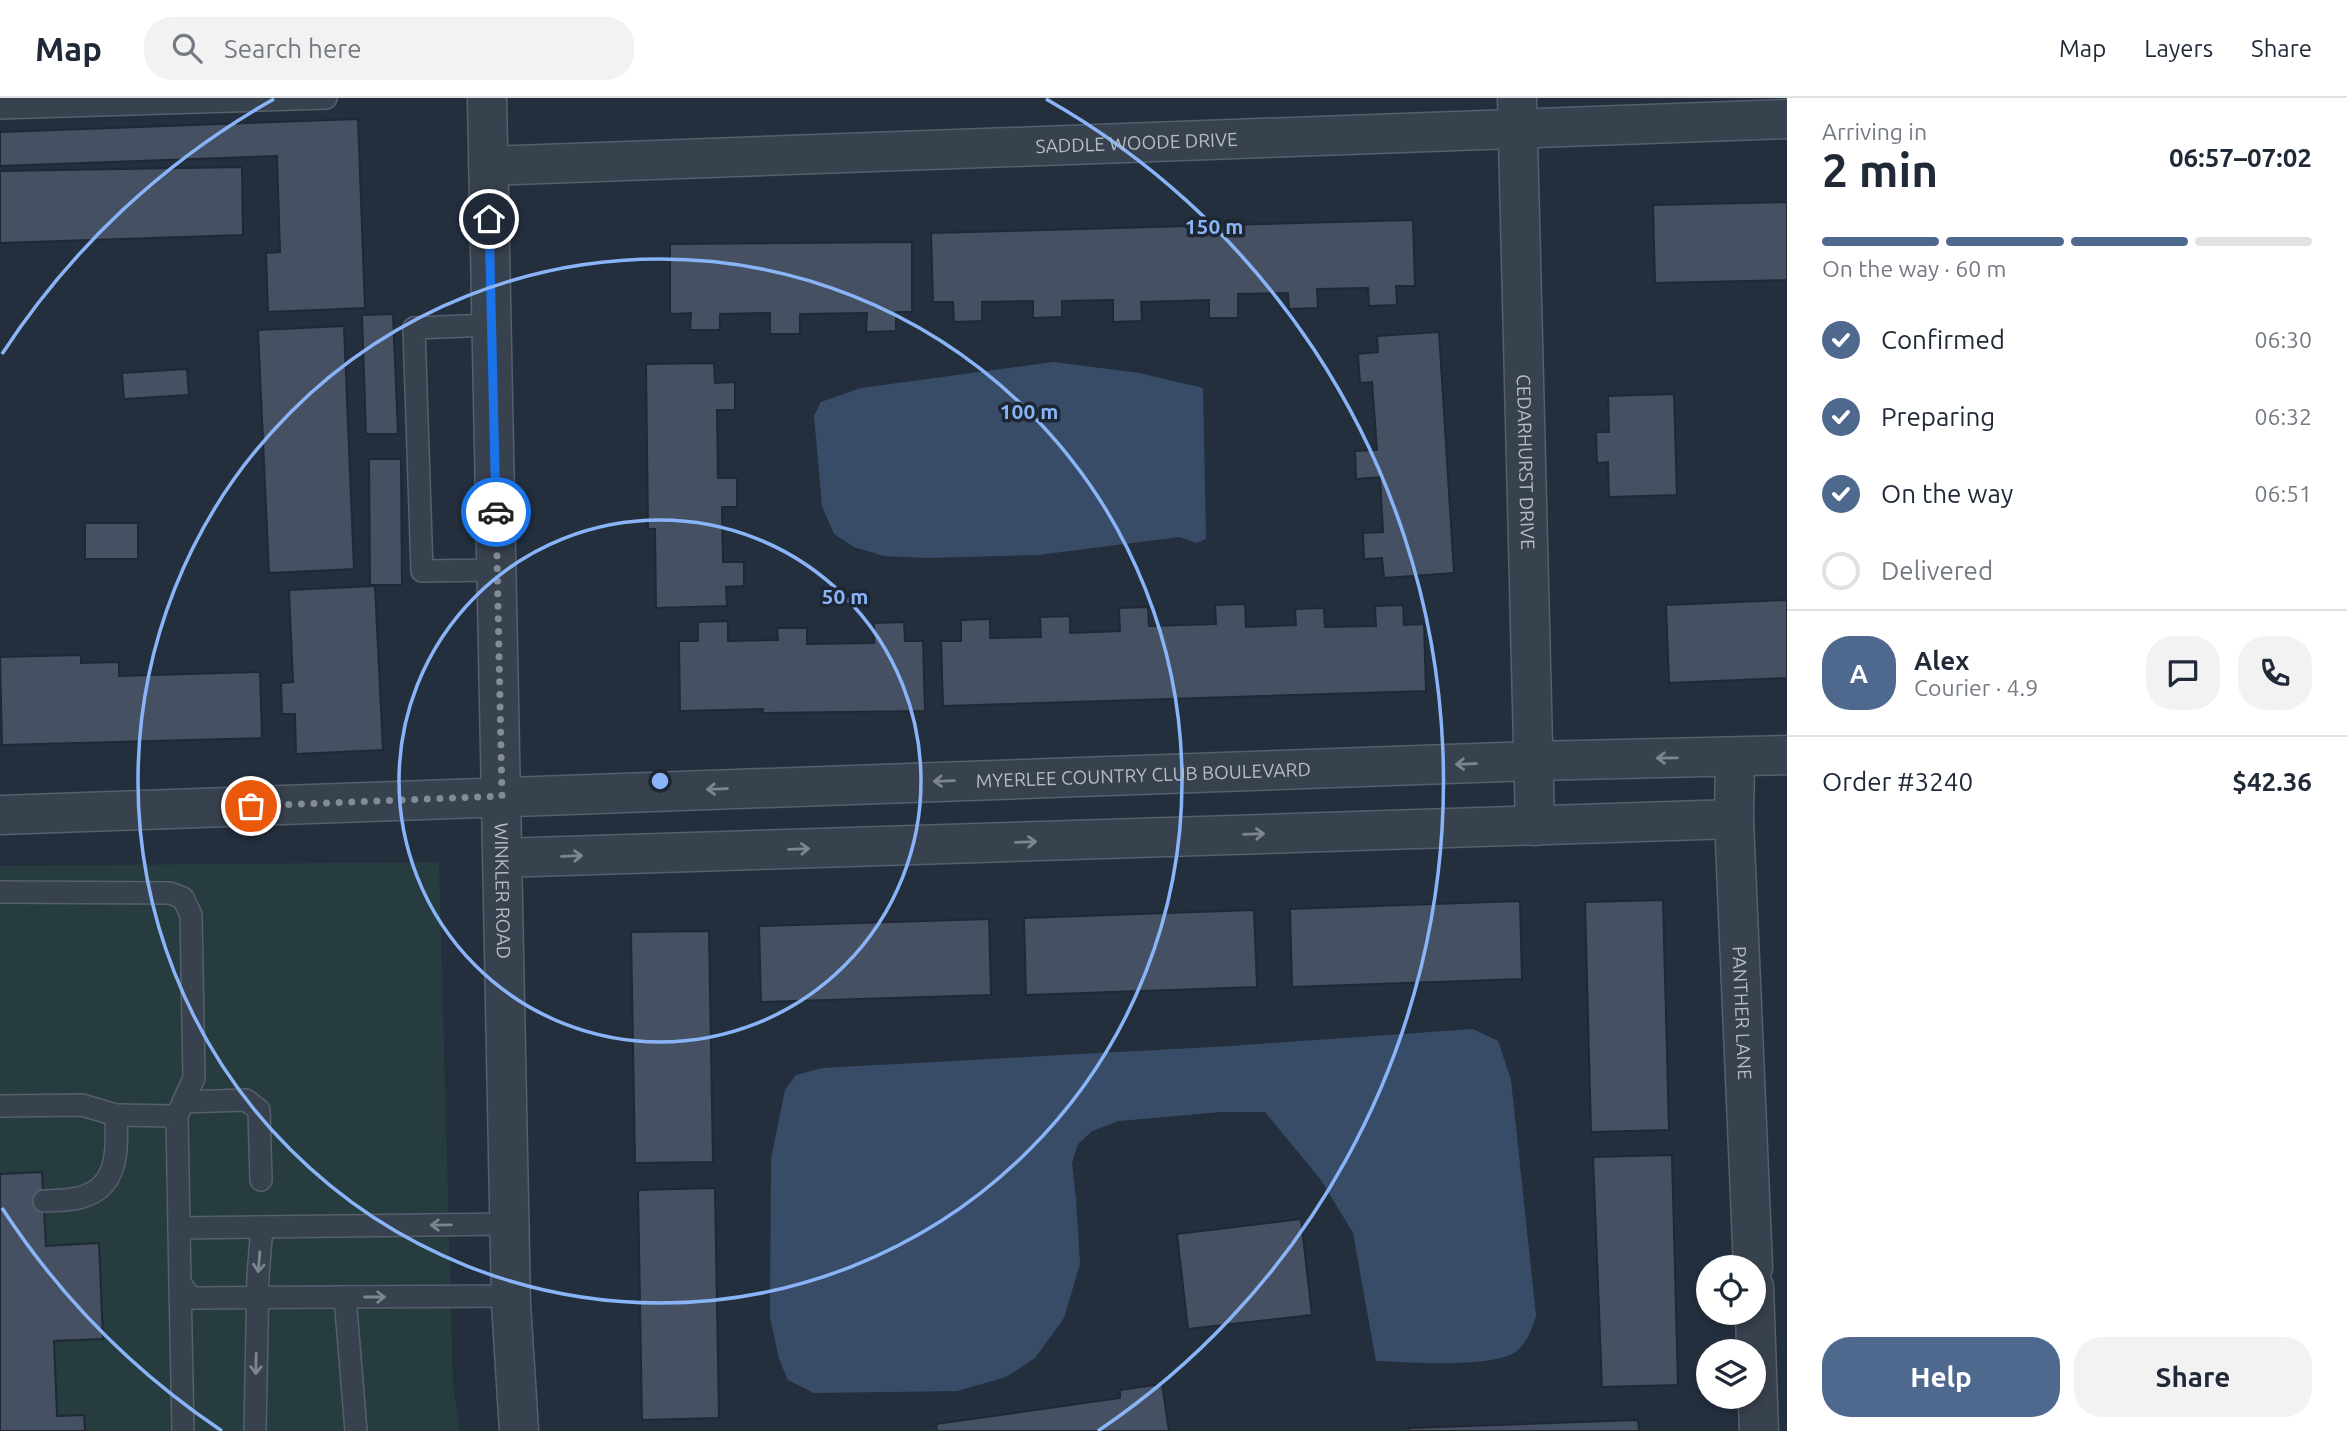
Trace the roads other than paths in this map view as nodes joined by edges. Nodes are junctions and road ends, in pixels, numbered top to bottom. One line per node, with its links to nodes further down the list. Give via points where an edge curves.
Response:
1 (326, 98): 3 (lane)
2 (487, 98): 6 (street, WINKLER ROAD)
3 (0, 108)
4 (1517, 114): 5 (street, SADDLE WOODE DRIVE); 6 (street, SADDLE WOODE DRIVE); 11 (street, CEDARHURST DRIVE)
5 (1787, 119)
6 (488, 166): 7 (street, WINKLER ROAD)
7 (491, 325): 8 (street, WINKLER ROAD); 8 (lane, via 414,328 422,571)
8 (497, 570): 12 (street, WINKLER ROAD)
9 (1787, 755): 10 (street, MYERLEE COUNTRY CLUB BOULEVARD)
10 (1735, 757): 11 (street, MYERLEE COUNTRY CLUB BOULEVARD, one-way to 11); 14 (street, PANTHER LANE)
11 (1534, 761): 12 (street, MYERLEE COUNTRY CLUB BOULEVARD, one-way to 12); 15 (street, CEDARHURST DRIVE)
12 (502, 796): 13 (street, MYERLEE COUNTRY CLUB BOULEVARD); 16 (street, WINKLER ROAD)
13 (0, 815)
14 (1734, 819): 15 (street); 26 (street, PANTHER LANE)
15 (1535, 826): 16 (street, one-way to 15)
16 (503, 858): 23 (street, WINKLER ROAD)
17 (0, 892): 19 (lane, via 170,893 183,898 191,915 194,1078)
18 (0, 1106): 20 (lane, via 82,1105)
19 (180, 1109): 20 (lane); 21 (lane, via 246,1100 259,1110); 25 (lane)
20 (116, 1115): 22 (lane, via 117,1154 105,1184 79,1198)
21 (261, 1180)
22 (44, 1201)
23 (510, 1224): 24 (lane, one-way to 24); 28 (street, WINKLER ROAD)
24 (262, 1227): 25 (lane); 30 (lane, one-way to 30)
25 (179, 1228): 27 (lane)
26 (1752, 1255)
27 (180, 1283): 30 (lane, via 191,1298); 32 (lane)
28 (511, 1296): 29 (lane, one-way to 28); 35 (street, WINKLER ROAD)
29 (345, 1297): 30 (lane); 34 (lane)
30 (257, 1298): 33 (lane, one-way to 33)
31 (1755, 1325): 36 (street)
32 (183, 1431)
33 (255, 1431)
34 (356, 1431)
35 (519, 1431)
36 (1759, 1431)

